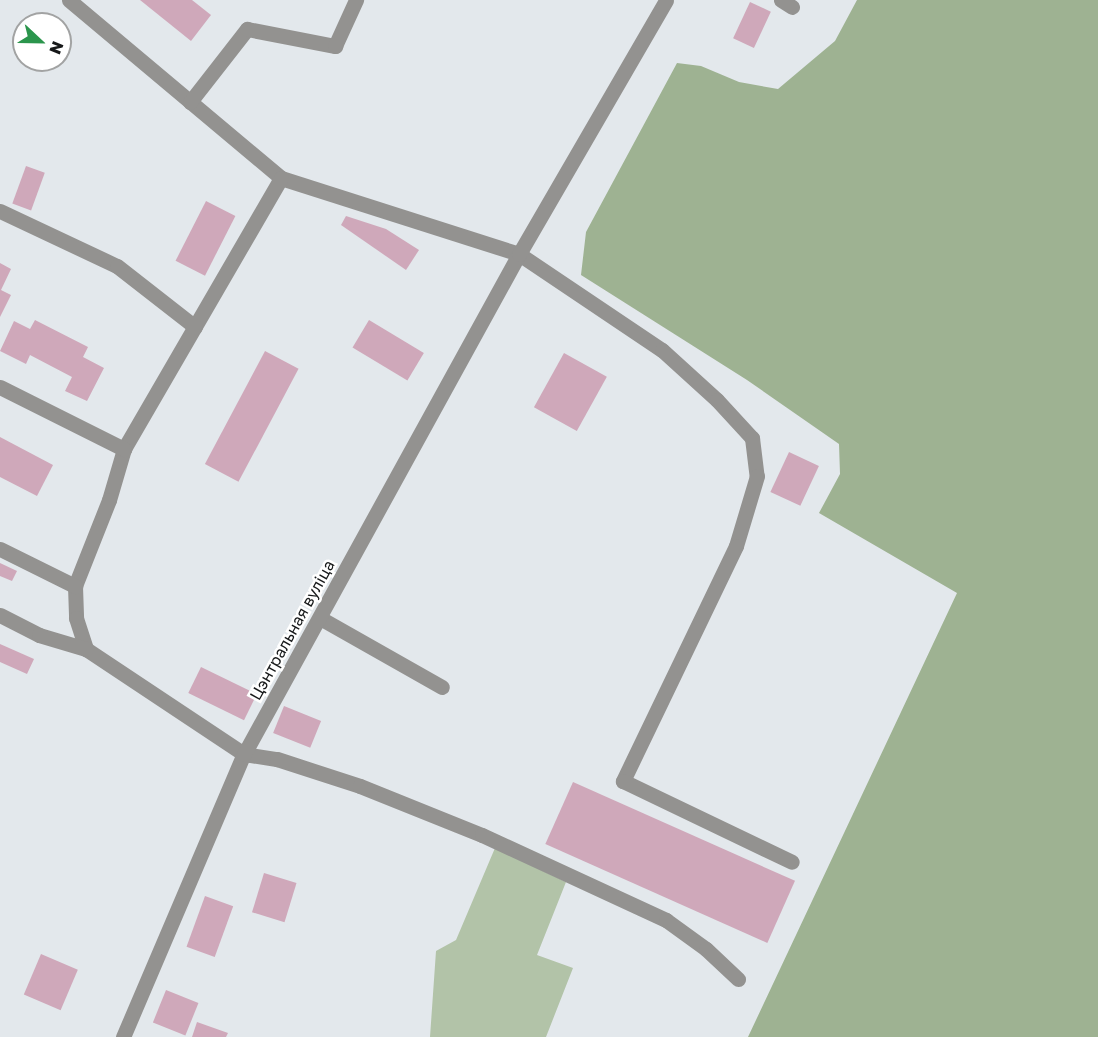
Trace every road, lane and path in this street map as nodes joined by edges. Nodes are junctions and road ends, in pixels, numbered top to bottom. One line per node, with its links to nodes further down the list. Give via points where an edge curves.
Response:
1 (69, 0): 4 (street)
2 (356, 0): 4 (street, via 334,46 247,29)
3 (666, 0): 7 (street, Цэнтральная вуліца)
4 (190, 102): 5 (street)
5 (281, 178): 7 (street); 8 (street)
6 (0, 211): 8 (street, via 117,266)
7 (519, 254): 14 (street, Цэнтральная вуліца); 18 (street, via 662,350 752,438 757,476 736,546 623,781)
8 (195, 327): 10 (street)
9 (0, 387): 10 (street)
10 (124, 448): 12 (street, via 109,500)
11 (0, 549): 12 (street)
12 (75, 586): 15 (street, via 76,618)
13 (0, 615): 15 (street, via 39,635)
14 (320, 618): 16 (street); 17 (street, Цэнтральная вуліца)
15 (86, 649): 17 (street)
16 (442, 687)
17 (244, 754): 19 (street, via 277,759 360,786 482,835 666,920); 20 (street, Цэнтральная вуліца)
18 (792, 862)
19 (738, 979)
20 (123, 1037)

